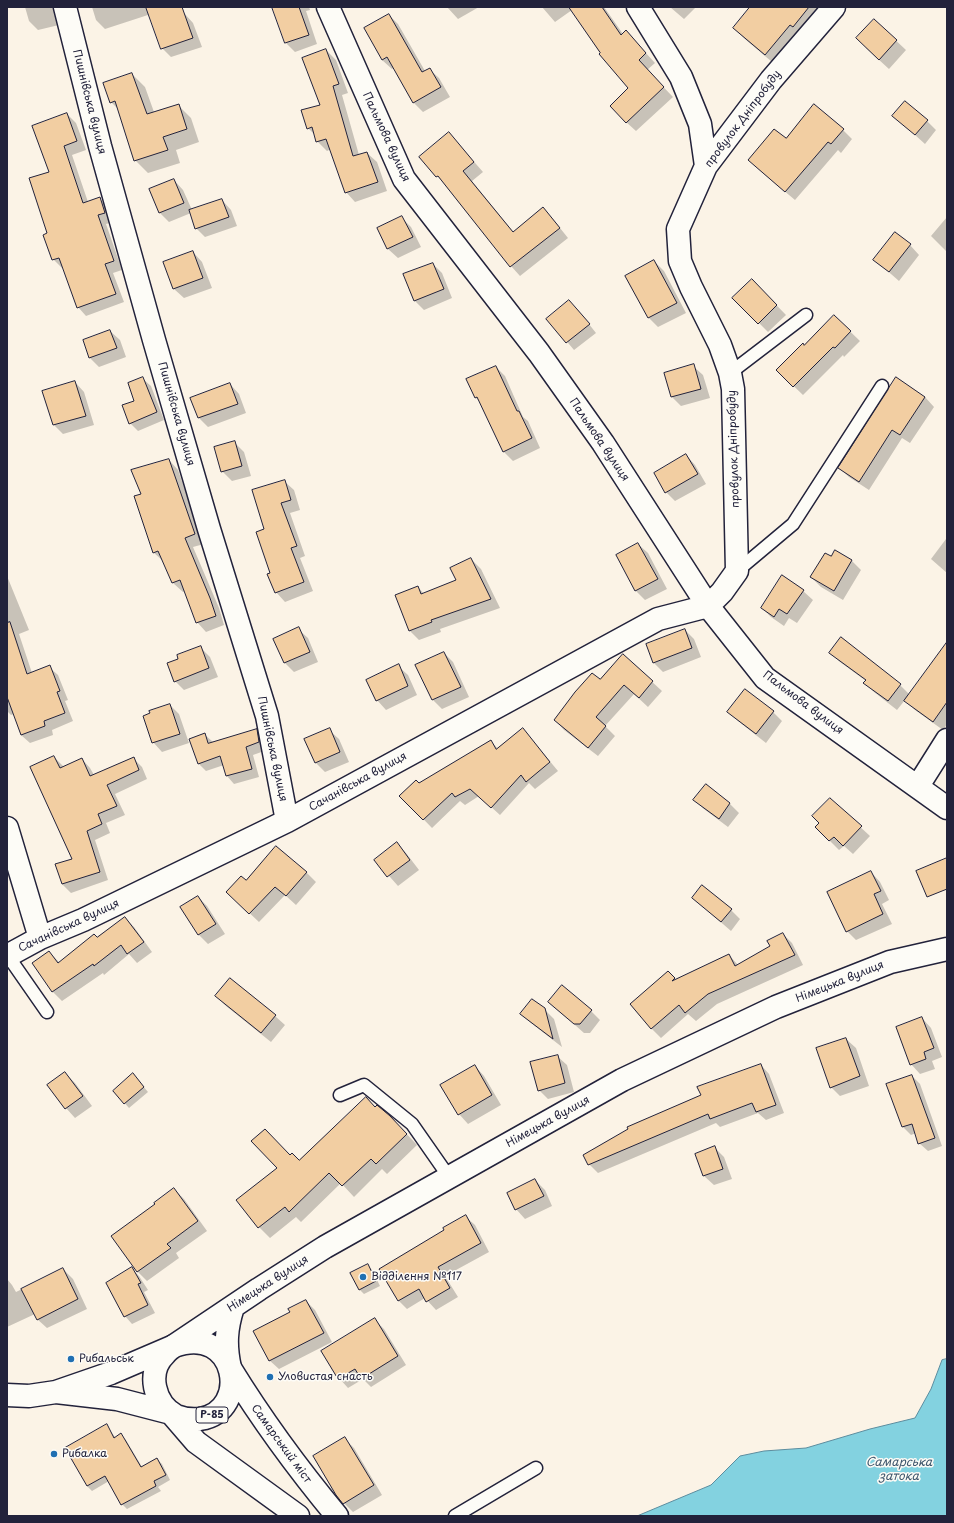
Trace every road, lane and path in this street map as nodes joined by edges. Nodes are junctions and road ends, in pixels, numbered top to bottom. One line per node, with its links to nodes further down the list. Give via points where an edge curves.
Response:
1 (65, 7): 14 (street, Пишнівська вулиця, via 154,340 267,716)
2 (328, 7): 10 (street, Пальмова вулиця, via 404,179 539,353 603,443)
3 (638, 7): 5 (street, via 680,77 700,124)
4 (834, 7): 5 (street, провулок Дніпробуду, via 771,80)
5 (706, 166): 7 (street, провулок Дніпробуду, via 678,228 680,261)
6 (806, 315): 7 (lane)
7 (730, 373): 9 (street, провулок Дніпробуду, via 733,389)
8 (882, 386): 9 (lane, via 793,524)
9 (737, 572): 10 (street)
10 (708, 606): 12 (street, Пальмова вулиця, via 765,678); 14 (street, Сачанівська вулиця, via 658,619)
11 (947, 740): 12 (street)
12 (918, 786): 13 (street, Пальмова вулиця)
13 (947, 808)
14 (287, 821): 16 (street, Сачанівська вулиця, via 84,920)
15 (7, 828): 16 (street)
16 (40, 938): 18 (street, Сачанівська вулиця)
17 (947, 949): 21 (street, Німецька вулиця, via 890,962 776,1007 622,1080)
18 (7, 956): 19 (lane)
19 (47, 1012)
20 (340, 1095): 21 (lane, via 364,1085 412,1124)
21 (450, 1177): 22 (street, Німецька вулиця, via 325,1247)
22 (233, 1307): 23 (street, Німецька вулиця); 24 (street, via 226,1338)
23 (174, 1346): 24 (street, via 196,1341 207,1344 225,1358); 25 (street, via 111,1373); 27 (street, via 164,1354 157,1366 154,1379 155,1392 161,1404)
24 (230, 1368): 27 (street, Р-85, via 231,1392 217,1412 206,1418 194,1420); 30 (street, Самарський міст, via 254,1407)
25 (56, 1392): 26 (street, Р-85, via 29,1396); 27 (street, Р-85, via 116,1399)
26 (7, 1395)
27 (170, 1413): 29 (street, via 196,1442)
28 (536, 1468): 31 (lane)
29 (298, 1516)
30 (337, 1516)
31 (455, 1516)

